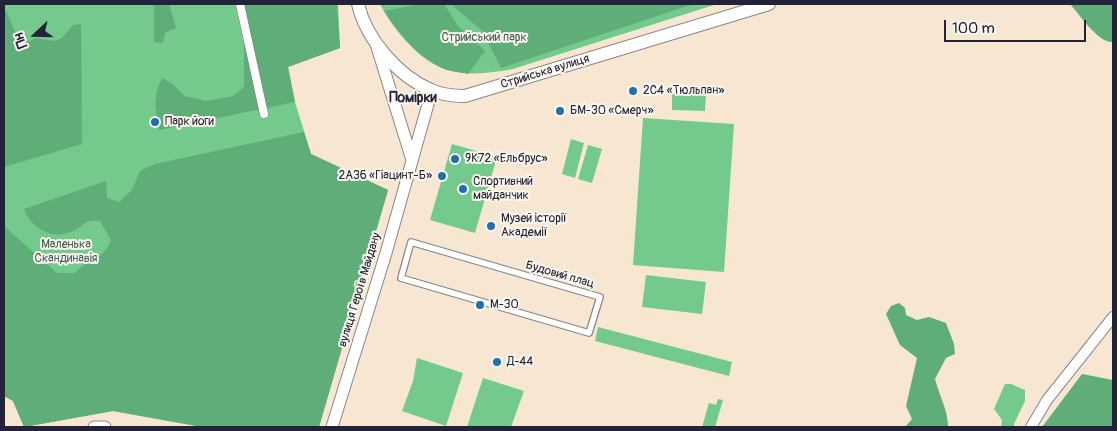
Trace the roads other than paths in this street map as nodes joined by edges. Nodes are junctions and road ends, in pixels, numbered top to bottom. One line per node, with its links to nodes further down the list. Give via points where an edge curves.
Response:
1 (240, 4): 6 (street)
2 (358, 4): 4 (main road, Стрийська вулиця)
3 (769, 4): 5 (main road, Стрийська вулиця, via 476,94 452,96)
4 (376, 43): 5 (main road, Стрийська вулиця, via 400,69); 7 (main road)
5 (432, 90): 7 (main road, вулиця Героїв Майдану)
6 (264, 114)
7 (412, 160): 12 (main road, вулиця Героїв Майдану)
8 (401, 278): 8 (street, Будовий плац, via 411,242 600,297 590,333)
9 (1113, 317): 13 (street, via 1047,400)
10 (94, 427): 11 (main road)
11 (105, 427)
12 (332, 427)
13 (1031, 427)

